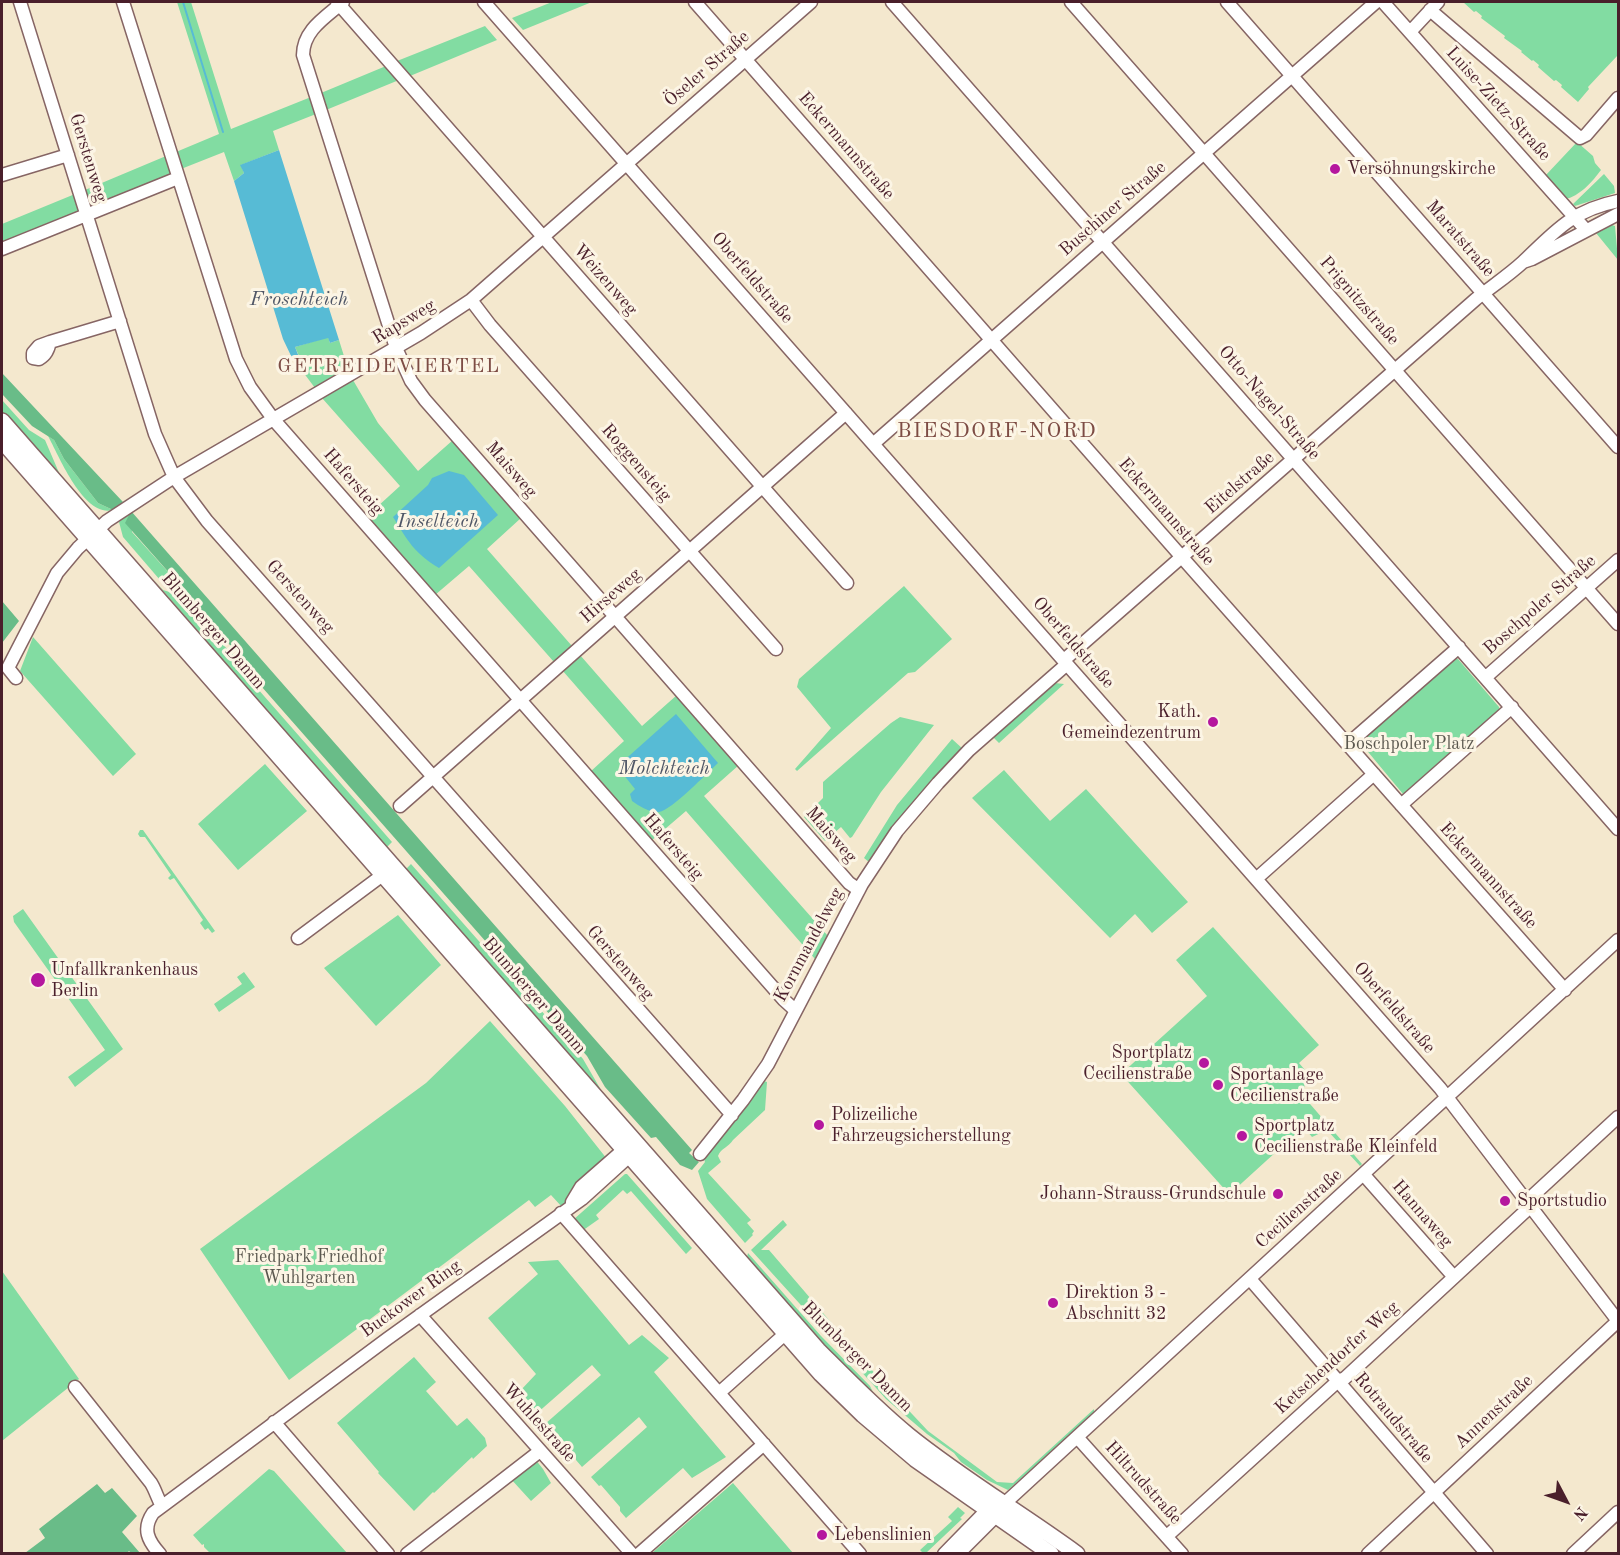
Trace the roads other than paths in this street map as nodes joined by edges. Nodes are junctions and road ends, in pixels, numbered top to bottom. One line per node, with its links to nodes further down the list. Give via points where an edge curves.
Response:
1 (20, 2): 18 (street, Gerstenweg)
2 (123, 2): 21 (street, Hafersteig)
3 (483, 2): 19 (street, Oberfeldstraße)
4 (695, 2): 14 (street, Eckermannstraße)
5 (811, 2): 14 (street, Öseler Straße)
6 (892, 2): 28 (street, Otto-Nagel-Straße)
7 (1071, 2): 17 (street, Prignitzstraße)
8 (1227, 2): 15 (street, Maratstraße)
9 (1376, 2): 15 (street, Buschiner Straße)
10 (1383, 2): 13 (street, Luise-Zietz-Straße)
11 (340, 3): 27 (street, Weizenweg); 36 (street, Maisweg, via 308,34 303,55)
12 (1434, 6): 13 (street); 16 (street, Luise-Zietz-Straße, via 1576,136 1582,139)
13 (1410, 32): 25 (street, Luise-Zietz-Straße)
14 (746, 59): 19 (street, Öseler Straße); 34 (street, Eckermannstraße)
15 (1292, 75): 17 (street, Buschiner Straße); 31 (street, Maratstraße)
16 (1618, 98)
17 (1204, 152): 28 (street, Buschiner Straße); 37 (street, Prignitzstraße)
18 (68, 155): 20 (street); 24 (street, Gerstenweg)
19 (627, 163): 27 (street, Rapsweg); 38 (street, Oberfeldstraße)
20 (2, 175)
21 (178, 178): 24 (street); 39 (street, Hafersteig, via 238,363)
22 (1618, 201): 25 (street, Eitelstraße)
23 (1618, 214): 26 (street, Eitelstraße)
24 (87, 215): 29 (street); 33 (street, Gerstenweg)
25 (1574, 216): 26 (street, Luise-Zietz-Straße); 30 (street, Eitelstraße)
26 (1586, 230): 30 (street, Eitelstraße)
27 (543, 237): 32 (street, Rapsweg); 46 (street, Weizenweg)
28 (1102, 242): 34 (street, Buschiner Straße); 44 (street, Otto-Nagel-Straße)
29 (2, 249)
30 (1522, 262): 31 (street, Eitelstraße)
31 (1483, 293): 37 (street, Eitelstraße); 43 (street, Maratstraße)
32 (471, 300): 36 (street, Rapsweg); 48 (street, Roggensteig)
33 (120, 321): 35 (street); 45 (street, Gerstenweg, via 156,435)
34 (992, 339): 42 (street, Buschiner Straße); 49 (street, Eckermannstraße)
35 (50, 342)
36 (396, 348): 39 (street, Rapsweg); 53 (street, Maisweg, via 425,400)
37 (1395, 370): 44 (street, Eitelstraße); 52 (street, Prignitzstraße)
38 (846, 412): 42 (street, Oberfeldstraße); 46 (street, Hirseweg)
39 (274, 420): 45 (street, Rapsweg); 60 (street, Hafersteig)
40 (2, 421): 47 (main road, Blumberger Damm)
41 (2, 441): 47 (main road, Blumberger Damm)
42 (873, 444): 57 (street, Oberfeldstraße)
43 (1618, 447)
44 (1294, 460): 49 (street, Eitelstraße); 55 (street, Otto-Nagel-Straße)
45 (174, 477): 47 (street, Rapsweg); 64 (street, Gerstenweg, via 207,521)
46 (762, 486): 48 (street, Hirseweg); 51 (street, Weizenweg)
47 (92, 534): 59 (street, Rapsweg, via 58,570 34,615 8,668); 68 (main road, Blumberger Damm)
48 (690, 551): 53 (street, Hirseweg); 56 (street, Roggensteig)
49 (1182, 558): 57 (street, Eitelstraße); 62 (street, Eckermannstraße)
50 (1618, 560): 52 (street, Boschpoler Straße)
51 (847, 583)
52 (1587, 588): 54 (street, Prignitzstraße); 58 (street, Boschpoler Straße)
53 (615, 616): 60 (street, Hirseweg); 70 (street, Maisweg)
54 (1618, 624)
55 (1459, 647): 58 (street, Otto-Nagel-Straße); 62 (street, Boschpoler Straße)
56 (776, 649)
57 (1066, 662): 69 (street, Oberfeldstraße); 70 (street, Kornmandelweg, via 951,768 897,831)
58 (1486, 677): 61 (street, Otto-Nagel-Straße)
59 (16, 678)
60 (519, 700): 64 (street, Hirseweg); 74 (street, Hafersteig)
61 (1512, 707): 65 (street); 67 (street, Otto-Nagel-Straße)
62 (1348, 744): 63 (street, Eckermannstraße)
63 (1374, 774): 65 (street, Eckermannstraße); 69 (street)
64 (433, 777): 66 (street, Hirseweg); 76 (street, Gerstenweg)
65 (1401, 805): 73 (street, Eckermannstraße)
66 (400, 806)
67 (1618, 829)
68 (388, 871): 71 (street); 78 (main road, Blumberger Damm)
69 (1256, 879): 75 (street, Oberfeldstraße)
70 (859, 890): 74 (street, Kornmandelweg)
71 (298, 938)
72 (1618, 940): 73 (street, Cecilienstraße)
73 (1564, 990): 75 (street, Cecilienstraße)
74 (795, 1010): 76 (street, Kornmandelweg, via 771,1057)
75 (1448, 1098): 80 (street, Cecilienstraße); 81 (street, Oberfeldstraße)
76 (732, 1115): 79 (street, Kornmandelweg)
77 (1618, 1117): 81 (street, Ketschendorfer Weg)
78 (632, 1148): 82 (street, Buckower Ring, via 581,1187); 87 (main road, Blumberger Damm); 97 (main road, Blumberger Damm, via 861,1393)
79 (700, 1154)
80 (1364, 1175): 83 (street, Hannaweg); 84 (street, Cecilienstraße)
81 (1529, 1203): 83 (street, Ketschendorfer Weg); 86 (street, Oberfeldstraße)
82 (565, 1210): 85 (street, Buckower Ring); 90 (street)
83 (1454, 1277): 88 (street, Ketschendorfer Weg)
84 (1250, 1279): 88 (street, Rotraudstraße); 92 (street, Cecilienstraße)
85 (420, 1315): 91 (street, Buckower Ring); 94 (street, Wuhlestraße)
86 (1618, 1321): 95 (street, Annenstraße)
87 (785, 1334): 90 (street, Blumberger Damm); 97 (main road, Blumberger Damm, via 821,1374 915,1459)
88 (1338, 1381): 95 (street, Rotraudstraße); 99 (street, Ketschendorfer Weg)
89 (75, 1387): 96 (street, via 152,1484)
90 (719, 1393): 93 (street)
91 (274, 1422): 96 (street, Buckower Ring); 102 (street)
92 (1077, 1437): 97 (street, Cecilienstraße); 99 (street, Hiltrudstraße)
93 (764, 1444): 105 (street); 106 (street)
94 (540, 1451): 103 (street); 104 (street, Wuhlestraße)
95 (1433, 1493): 111 (street, Annenstraße); 112 (street, Rotraudstraße)
96 (162, 1506): 101 (street, Buckower Ring, via 150,1518 147,1533)
97 (996, 1510): 100 (street, Cecilienstraße); 107 (street, Cecilienstraße); 108 (main road, Blumberger Damm); 109 (main road, Blumberger Damm)
98 (1618, 1512): 113 (street)
99 (1167, 1536): 110 (street, Hiltrudstraße)
100 (963, 1552)
101 (160, 1554)
102 (388, 1554)
103 (408, 1554)
104 (632, 1554)
105 (639, 1554)
106 (860, 1554)
107 (944, 1554)
108 (1051, 1554)
109 (1077, 1554)
110 (1182, 1554)
111 (1368, 1554)
112 (1487, 1554)
113 (1573, 1554)

